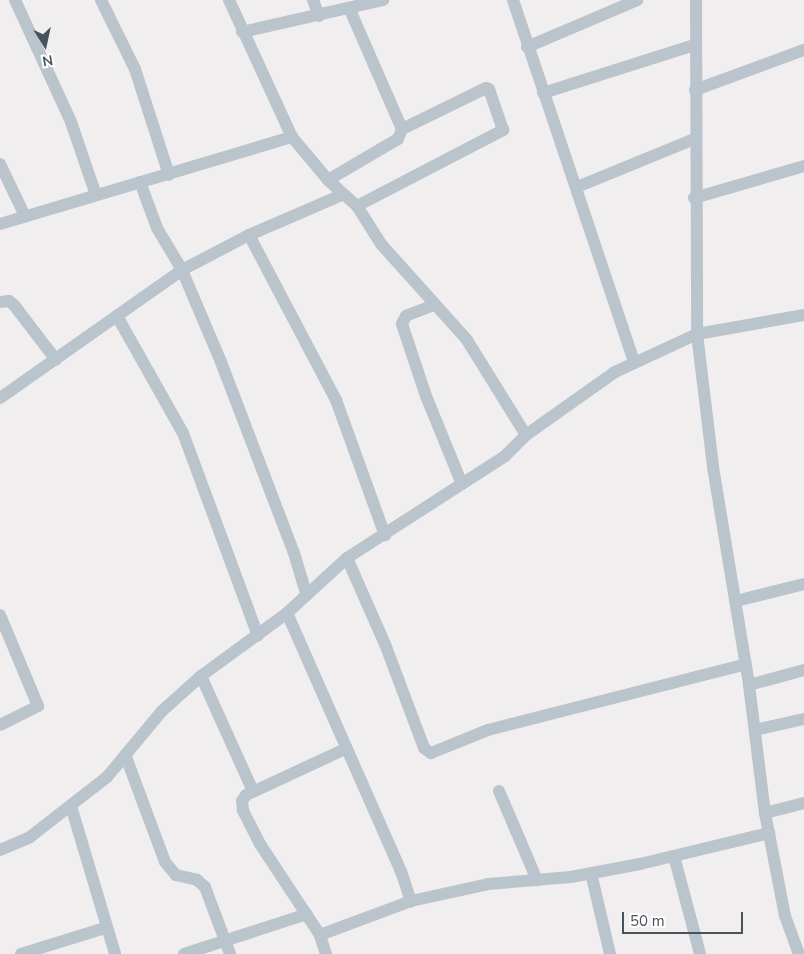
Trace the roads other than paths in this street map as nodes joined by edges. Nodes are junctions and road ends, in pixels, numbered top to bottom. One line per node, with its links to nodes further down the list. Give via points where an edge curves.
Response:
1 (15, 0): 26 (street, via 71,122)
2 (102, 0): 22 (street, via 135,69)
3 (229, 0): 11 (street)
4 (313, 0): 10 (street)
5 (383, 0): 9 (street)
6 (513, 0): 13 (street)
7 (637, 0): 13 (street)
8 (696, 0): 12 (street)
9 (350, 10): 10 (street); 17 (street)
10 (319, 16): 11 (street)
11 (242, 32): 18 (street)
12 (694, 45): 15 (street); 16 (street)
13 (527, 47): 16 (street)
14 (804, 50): 15 (street)
15 (695, 90): 19 (street)
16 (543, 93): 25 (street)
17 (402, 129): 23 (street, via 398,138); 29 (street, via 486,88 503,130)
18 (292, 137): 22 (street); 23 (street)
19 (694, 139): 25 (street); 28 (street)
20 (0, 164): 30 (street)
21 (804, 166): 28 (street)
22 (169, 175): 24 (street)
23 (328, 180): 27 (street)
24 (140, 182): 26 (street); 33 (street, via 157,228)
25 (577, 187): 40 (street)
26 (96, 195): 30 (street)
27 (342, 195): 29 (street); 32 (street)
28 (694, 198): 38 (street)
29 (356, 206): 35 (street, via 381,244)
30 (25, 216): 31 (street)
31 (0, 224)
32 (249, 235): 33 (street); 44 (street, via 336,400)
33 (182, 270): 37 (street); 47 (street, via 221,362)
34 (0, 302): 39 (street, via 9,300 14,304)
35 (434, 305): 42 (street, via 467,340); 43 (street, via 406,316 402,324 426,396)
36 (804, 315): 38 (street)
37 (117, 316): 39 (street); 51 (street, via 183,433)
38 (697, 334): 40 (street); 48 (street, via 713,468)
39 (56, 360): 41 (street)
40 (634, 362): 42 (street)
41 (0, 398)
42 (526, 434): 43 (street, via 505,456)
43 (462, 484): 44 (street)
44 (385, 534): 45 (street)
45 (347, 558): 47 (street); 52 (street, via 385,644 424,748 432,753 488,730)
46 (804, 584): 48 (street)
47 (306, 593): 49 (street)
48 (736, 601): 52 (street)
49 (287, 612): 51 (street); 59 (street)
50 (0, 615): 57 (street, via 38,706)
51 (258, 636): 54 (street)
52 (746, 664): 55 (street)
53 (804, 670): 55 (street)
54 (201, 676): 60 (street, via 162,711); 61 (street)
55 (750, 685): 58 (street)
56 (804, 720): 58 (street)
57 (0, 724)
58 (755, 730): 65 (street)
59 (345, 749): 61 (street); 71 (street, via 401,871)
60 (126, 757): 64 (street); 75 (street, via 165,862 176,875 197,880 205,887)
61 (253, 791): 72 (street, via 242,801 243,810 260,844)
62 (499, 791): 70 (street)
63 (804, 803): 65 (street)
64 (71, 806): 67 (street, via 30,838); 73 (street)
65 (765, 813): 66 (street)
66 (769, 832): 68 (street); 76 (street, via 785,916)
67 (0, 850)
68 (674, 856): 69 (street); 83 (street)
69 (591, 873): 70 (street); 82 (street)
70 (537, 880): 71 (street, via 488,884)
71 (411, 901): 74 (street)
72 (306, 914): 74 (street); 75 (street)
73 (105, 928): 77 (street); 78 (street)
74 (320, 935): 81 (street)
75 (225, 941): 79 (street); 80 (street)
76 (799, 946)
77 (22, 954)
78 (115, 954)
79 (184, 954)
80 (230, 954)
81 (326, 954)
82 (610, 954)
83 (700, 954)

